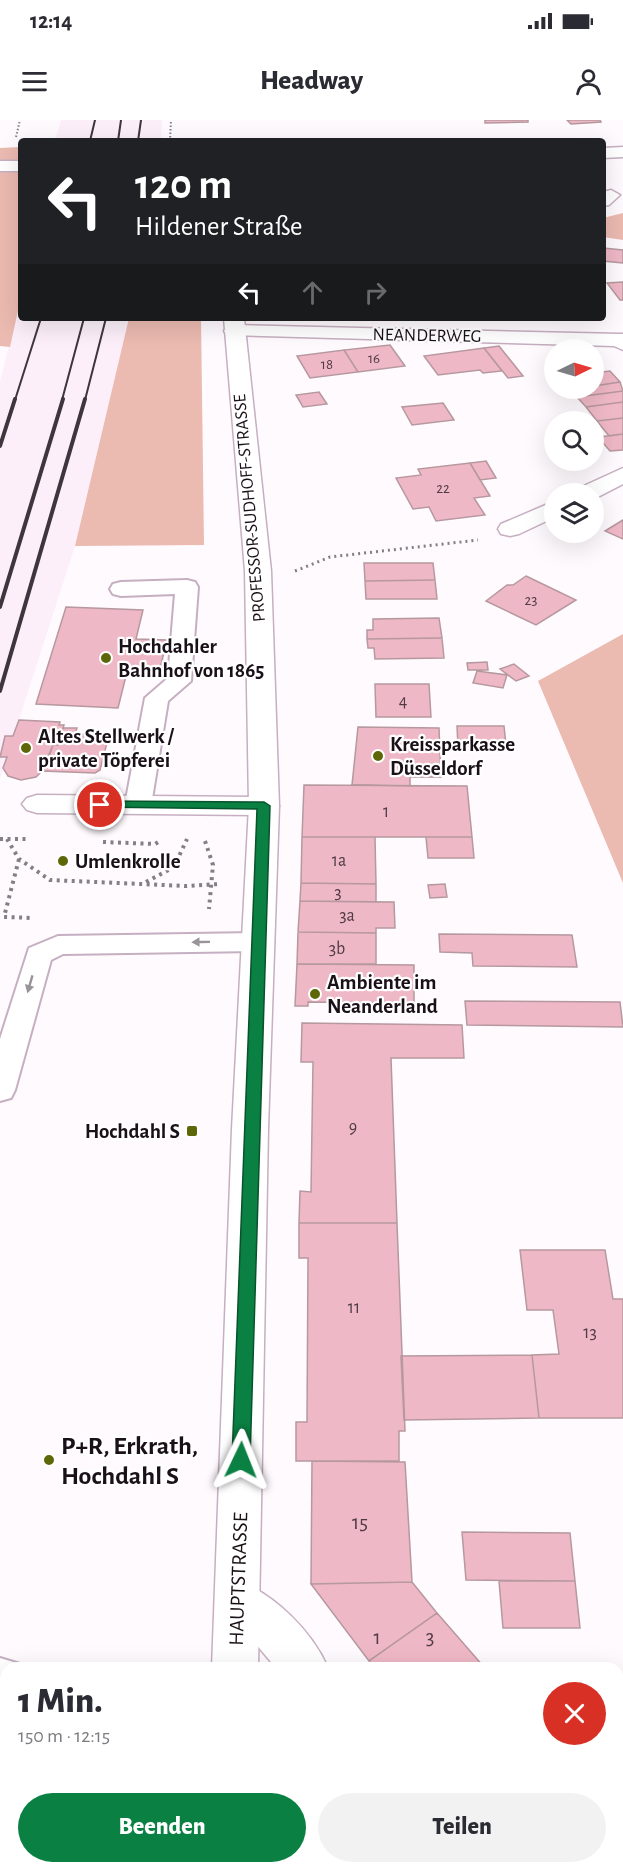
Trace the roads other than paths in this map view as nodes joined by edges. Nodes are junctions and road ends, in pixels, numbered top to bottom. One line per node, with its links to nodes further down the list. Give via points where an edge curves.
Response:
1 (623, 152): 2 (street)
2 (606, 153)
3 (0, 166): 4 (street)
4 (18, 166)
5 (234, 324): 6 (street, NEANDERWEG); 14 (street, PROFESSOR-SUDHOFF-STRASSE, via 258,571)
6 (617, 335)
7 (623, 475): 8 (street)
8 (604, 484)
9 (544, 513): 10 (street)
10 (510, 529)
11 (121, 589): 13 (lane, via 187,587 178,681 157,698)
12 (37, 804): 13 (street)
13 (138, 805): 14 (street)
14 (264, 806): 15 (street, HAUPTSTRASSE)
15 (260, 942): 16 (lane, one-way to 16, via 58,945 39,955); 17 (street, HAUPTSTRASSE, via 250,1129)
16 (0, 1090)
17 (237, 1601): 18 (street, HAUPTSTRASSE); 19 (street, via 266,1622)
18 (235, 1662)
19 (300, 1662)

